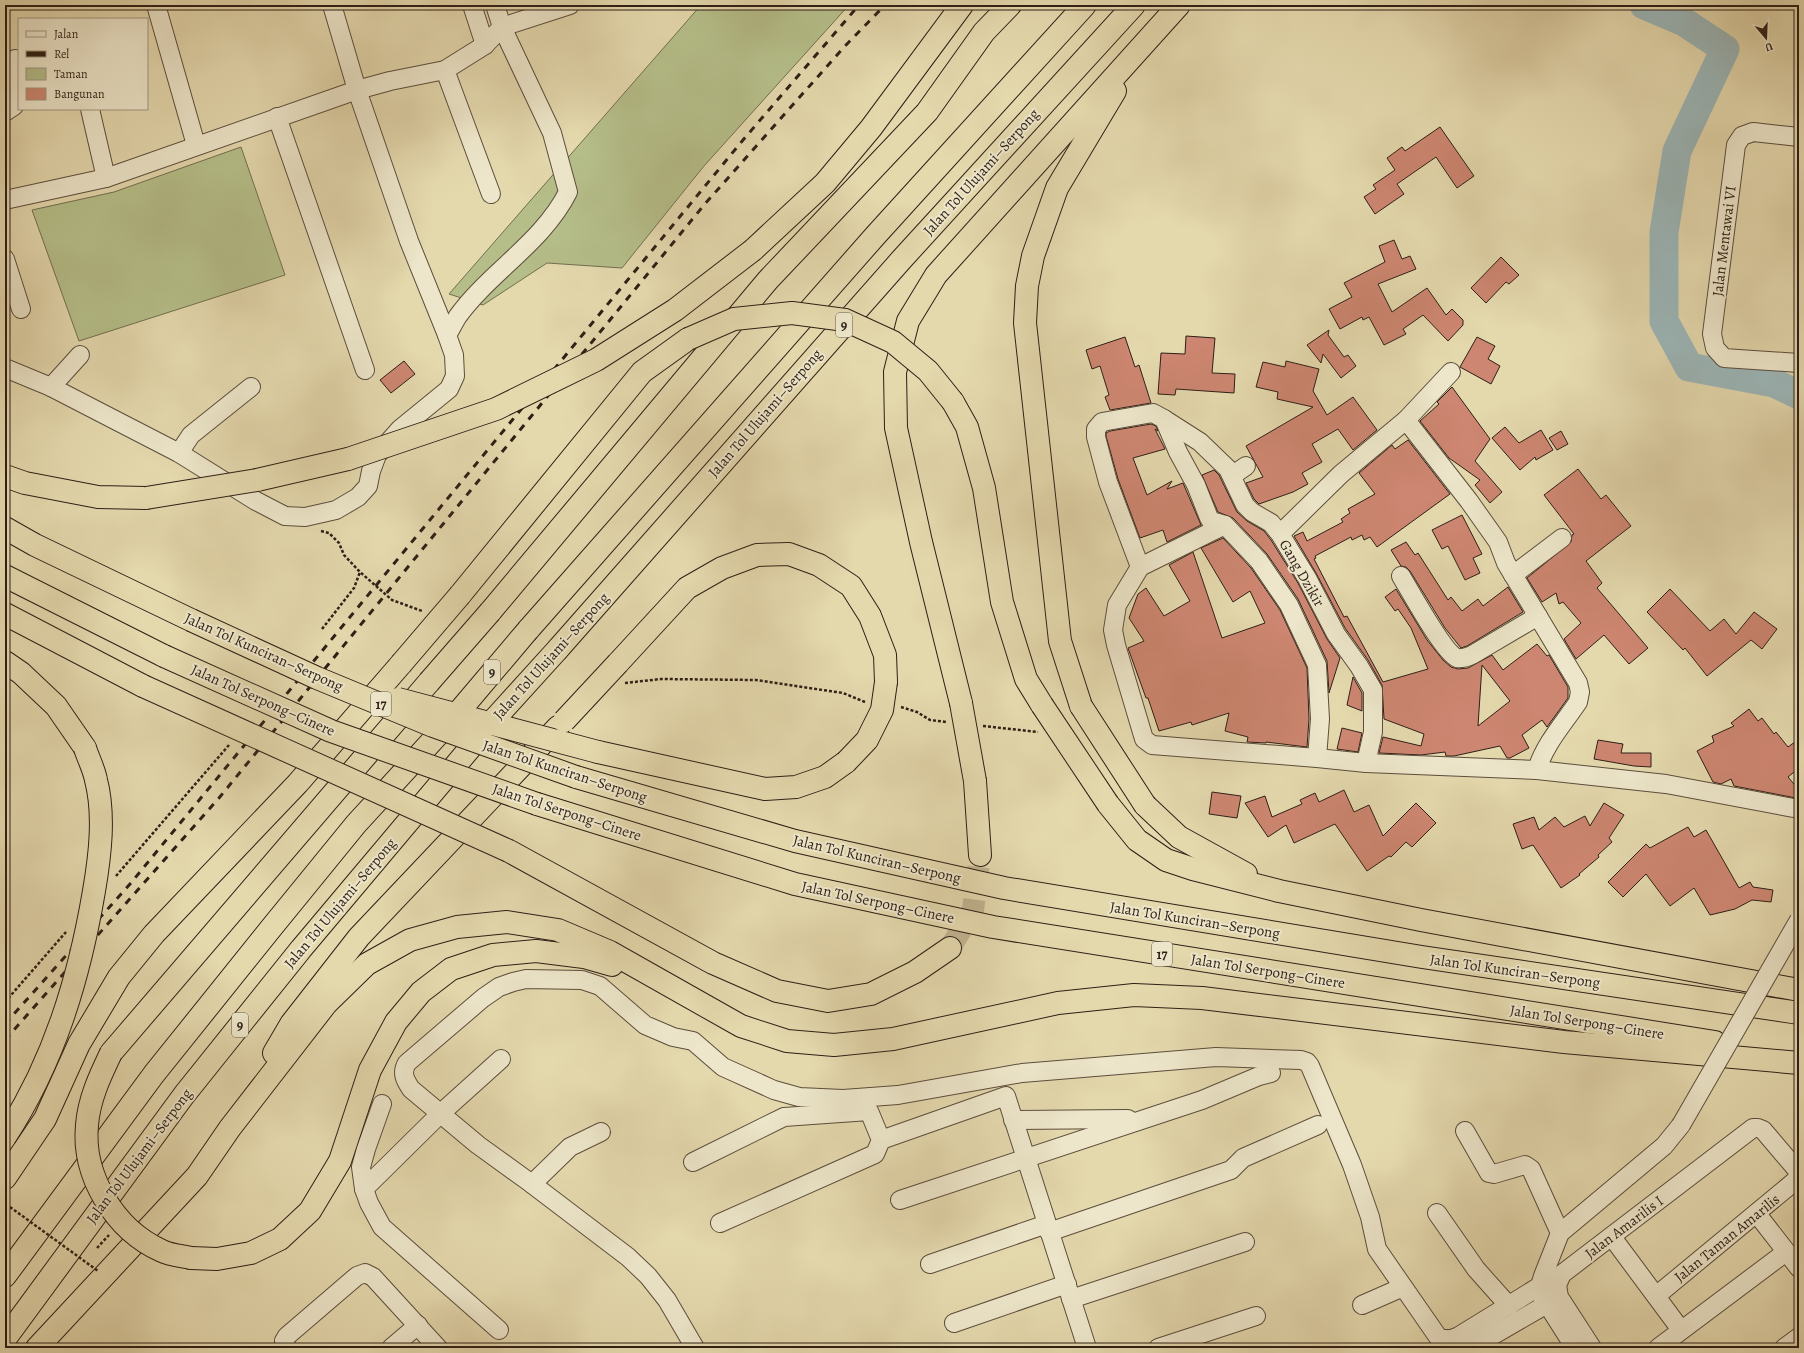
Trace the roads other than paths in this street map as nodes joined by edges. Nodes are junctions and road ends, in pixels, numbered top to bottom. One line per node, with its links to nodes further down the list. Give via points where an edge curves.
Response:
1 (156, 5): 21 (street)
2 (332, 5): 16 (street)
3 (472, 5): 12 (street)
4 (495, 5): 11 (street)
5 (570, 5): 11 (street)
6 (962, 5): 38 (highway, bridge, via 871,128 825,183 753,250 675,310 596,360 496,409 348,459 257,480 146,498 98,497 25,483)
7 (1010, 5): 59 (highway, bridge, via 984,32 927,112 768,280 490,612 111,1053 94,1090 87,1125 88,1159 100,1190 115,1215 134,1235 162,1252 191,1258 217,1259 251,1253 280,1239 310,1211 340,1161 370,1070 396,1022 421,992 450,969 494,955 536,951 584,957)
8 (1086, 5): 93 (highway, 9, bridge, via 875,236 456,715 356,824 154,1074)
9 (1134, 5): 107 (highway, Jalan Tol Ulujami–Serpong / 9, bridge, via 902,259 490,724 306,943 184,1096)
10 (1179, 5): 13 (highway)
11 (502, 26): 12 (street); 27 (street, via 552,133 568,192 560,209 484,286 457,317)
12 (485, 45): 15 (street)
13 (1140, 49): 55 (highway, bridge, via 936,274 908,321 895,372 896,428 957,713 975,781); 56 (highway, bridge, via 1057,188 1033,256 1027,286 1025,323 1060,641 1081,706 1145,805 1179,837)
14 (16, 58): 18 (street, via 11,67 15,102 14,106)
15 (445, 70): 16 (street, via 390,80); 23 (street)
16 (357, 90): 19 (street); 27 (street, via 409,241)
17 (90, 110): 22 (street)
18 (5, 112)
19 (277, 117): 21 (street); 31 (street)
20 (1799, 137): 29 (street, Jalan Mentawai VI, via 1753,132 1742,136 1736,145 1712,334 1715,348 1724,358)
21 (196, 145): 22 (street)
22 (106, 178): 24 (street)
23 (491, 194)
24 (5, 200)
25 (5, 259): 26 (street)
26 (21, 309)
27 (447, 335): 37 (street, via 454,355 455,376 448,389 400,429 377,455 368,486 358,497 336,510 305,517 285,516)
28 (80, 355): 33 (street)
29 (1799, 363)
30 (5, 368): 33 (street)
31 (365, 370)
32 (1452, 372): 36 (street)
33 (51, 387): 37 (street)
34 (252, 387): 37 (street, via 192,435)
35 (1164, 419): 39 (street, via 1209,518); 41 (street, Gang Dzikir, via 1200,442 1228,469 1239,470 1245,505); 43 (street, Gang Dzikir, via 1153,413 1102,422 1096,429 1108,482)
36 (1406, 420): 41 (street, via 1341,474); 44 (street, via 1498,542)
37 (179, 453)
38 (5, 476)
39 (1225, 525): 43 (street); 51 (street, via 1259,561 1290,605 1317,665 1320,718)
40 (5, 528): 50 (highway, Jalan Tol Kunciran–Serpong / 17, bridge, via 35,545)
41 (1280, 534): 52 (street, Gang Dzikir, via 1307,578 1336,634 1373,690 1373,732)
42 (1562, 538): 44 (street)
43 (1140, 567): 51 (street, via 1117,605 1113,630 1144,739 1152,745)
44 (1513, 575): 48 (street)
45 (5, 576): 62 (highway, Jalan Tol Serpong–Cinere / 17, bridge, via 164,656 331,731 537,804 795,884 993,927)
46 (1401, 576): 48 (street, via 1440,639 1456,657 1464,659 1472,655)
47 (5, 614): 58 (highway, bridge, via 143,686 509,851 713,963 777,992 828,1001 871,994 915,972)
48 (1538, 616): 53 (street, via 1578,683 1580,692 1578,702 1539,761)
49 (5, 662): 75 (highway, bridge, via 21,673 56,706 85,748 96,780 100,812 99,859 86,939 70,996 47,1060 24,1108)
50 (317, 678): 61 (highway, Jalan Tol Kunciran–Serpong / 17, bridge, via 433,726 576,777 795,841 1004,888 1422,957); 71 (highway, bridge, via 598,752 765,789 796,787 825,776 846,762 867,740 882,710 886,682 885,655 870,616 851,586 819,565 789,554 757,555 722,568 687,588 621,673 564,721 359,937 291,1024)
51 (1317, 758): 52 (street)
52 (1366, 763): 53 (street)
53 (1537, 770): 54 (street, via 1666,784)
54 (1799, 809)
55 (980, 855)
56 (1279, 891): 60 (highway); 79 (highway, bridge, via 1166,860 1137,840 1108,804 1026,678 1002,602 984,488 967,427 928,371 893,342 845,320 792,313 734,319 688,339 642,372 460,595 298,783 154,934 119,977 79,1044 45,1119)
57 (1799, 920): 87 (street, bridge, via 1681,1125 1664,1146)
58 (950, 948)
59 (654, 977): 64 (highway, via 741,1026 787,1041 834,1045 893,1039 1058,1003 1134,995 1202,998 1564,1042); 71 (highway, via 610,952 558,930 506,922 457,927 410,940 367,964 326,1004)
60 (1799, 990)
61 (1799, 1013)
62 (1799, 1056)
63 (501, 1059): 67 (street)
64 (1799, 1063)
65 (1271, 1073): 68 (street)
66 (382, 1104): 81 (street, via 361,1167)
67 (440, 1114): 80 (street, via 478,1146); 81 (street); 95 (street, via 411,1089 404,1075 407,1063 483,998 499,987 526,979 582,980 600,986 645,1025 693,1041 723,1067 774,1090 799,1097 843,1099 898,1096 1022,1073 1216,1057 1302,1060 1310,1066 1352,1165 1370,1217 1377,1249)
68 (1145, 1119): 69 (street); 77 (street)
69 (1013, 1120): 76 (street, via 1006,1096); 77 (street)
70 (1318, 1125): 86 (street, via 1243,1158 1232,1170)
71 (230, 1128): 109 (highway, via 197,1176)
72 (1753, 1128): 84 (street, Jalan Taman Amarilis, via 1763,1130 1797,1170 1798,1176); 88 (street, Jalan Amarilis I)
73 (1465, 1131): 87 (street, via 1489,1173 1494,1174 1525,1165 1531,1169)
74 (601, 1132): 80 (street, via 570,1147)
75 (5, 1137)
76 (881, 1140): 78 (street, via 869,1110 784,1117); 85 (street, via 875,1154)
77 (1026, 1159): 82 (street); 86 (street)
78 (693, 1162)
79 (5, 1178)
80 (532, 1184): 112 (street, via 628,1257 648,1276)
81 (364, 1189): 104 (street, via 382,1227)
82 (900, 1200)
83 (1437, 1213): 100 (street, via 1476,1269)
84 (1757, 1214): 90 (street); 97 (street, Jalan Taman Amarilis)
85 (720, 1223)
86 (1048, 1228): 91 (street); 96 (street)
87 (1560, 1233): 94 (street)
88 (1612, 1237): 97 (street); 117 (street, Jalan Amarilis I, via 1562,1274 1557,1285 1559,1296)
89 (1245, 1242): 96 (street)
90 (1786, 1252): 92 (street); 105 (street)
91 (930, 1264)
92 (1799, 1268)
93 (5, 1276)
94 (1540, 1286): 98 (street, via 1540,1293); 100 (street)
95 (1403, 1287): 99 (street); 100 (street, via 1438,1337 1449,1340)
96 (1069, 1292): 102 (street); 113 (street)
97 (1656, 1296): 105 (street)
98 (1547, 1304): 115 (street); 116 (street)
99 (1362, 1305)
100 (1509, 1306)
101 (1256, 1316): 114 (street)
102 (954, 1323)
103 (418, 1325): 108 (street, via 373,1276 365,1274 357,1276 287,1336); 110 (street); 111 (street)
104 (499, 1330)
105 (1681, 1330): 118 (street)
106 (1799, 1337): 119 (street)
107 (5, 1339)
108 (286, 1345)
109 (37, 1348)
110 (390, 1348)
111 (438, 1348)
112 (695, 1348)
113 (1087, 1348)
114 (1158, 1348)
115 (1471, 1348)
116 (1575, 1348)
117 (1592, 1348)
118 (1658, 1348)
119 (1784, 1348)

